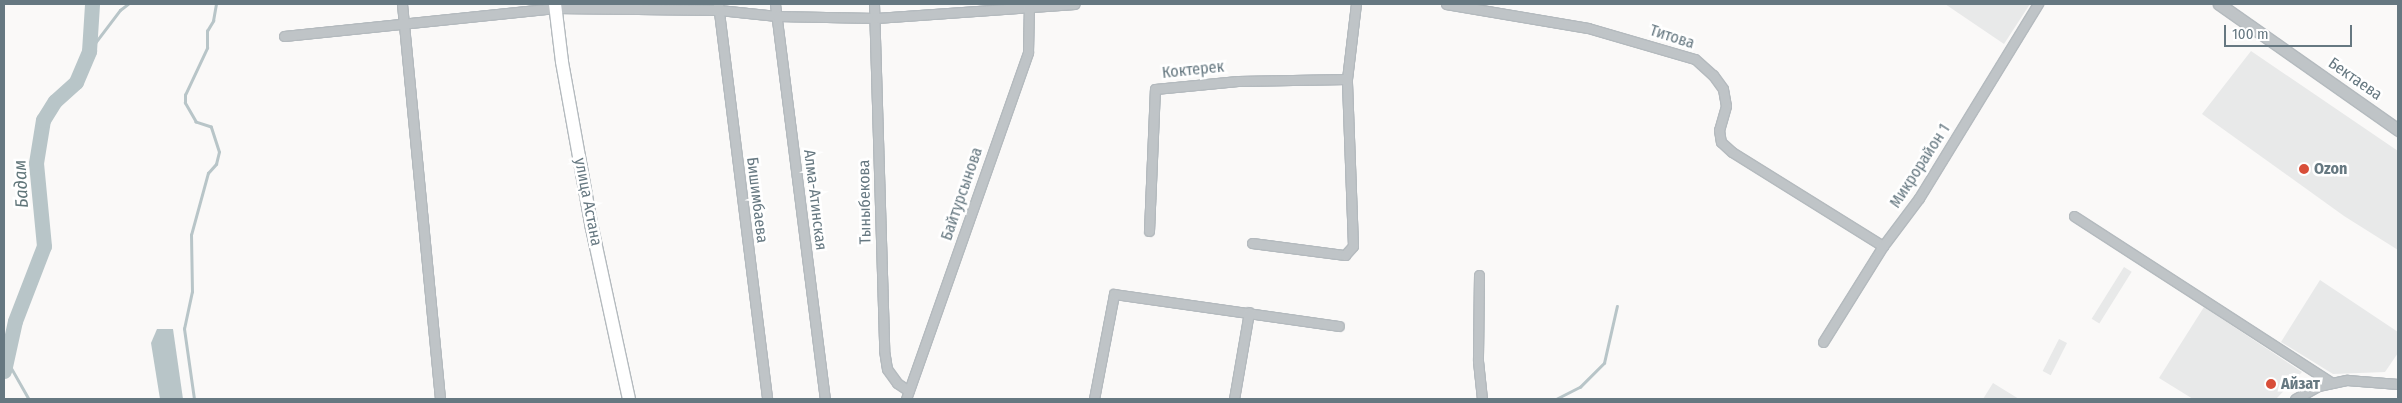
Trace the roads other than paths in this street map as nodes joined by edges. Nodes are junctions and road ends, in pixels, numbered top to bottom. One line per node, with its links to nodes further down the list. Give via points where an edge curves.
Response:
1 (402, 4): 15 (street)
2 (775, 4): 13 (street, Алма-Атинская)
3 (874, 4): 14 (street, Тыныбекова)
4 (1075, 4): 9 (street)
5 (1356, 4): 17 (street)
6 (1448, 4): 22 (street, Титова, via 1588,28 1695,59 1714,75 1723,89 1726,106 1719,130 1721,142)
7 (2038, 4): 22 (street, Микрорайон 1, via 1924,190)
8 (2219, 4): 18 (street, Бектаева)
9 (1029, 5): 12 (street); 29 (street, Байтурсынова, via 1028,52)
10 (556, 6): 11 (street); 15 (street); 31 (main road, улица Астана, via 592,228)
11 (718, 7): 13 (street); 32 (street, Бишимбаева)
12 (973, 8): 14 (street)
13 (777, 16): 14 (street); 33 (street, Алма-Атинская)
14 (876, 18): 29 (street, Тыныбекова, via 884,350 887,369)
15 (404, 22): 16 (street); 30 (street)
16 (284, 36)
17 (1347, 79): 20 (street, Коктерек, via 1238,80 1154,89); 21 (street, via 1353,246 1345,255)
18 (2398, 130)
19 (2074, 216): 27 (street)
20 (1149, 231)
21 (1252, 243)
22 (1883, 246): 26 (street, Микрорайон 1)
23 (1479, 275): 36 (street, via 1478,361)
24 (1249, 312): 25 (street); 34 (street, via 1114,294); 35 (street)
25 (1340, 326)
26 (1823, 342)
27 (2332, 383): 28 (street, via 2371,380); 37 (street, via 2318,386)
28 (2398, 384)
29 (907, 395)
30 (440, 399)
31 (629, 399)
32 (767, 399)
33 (826, 399)
34 (1094, 399)
35 (1234, 399)
36 (1482, 399)
37 (2295, 399)

